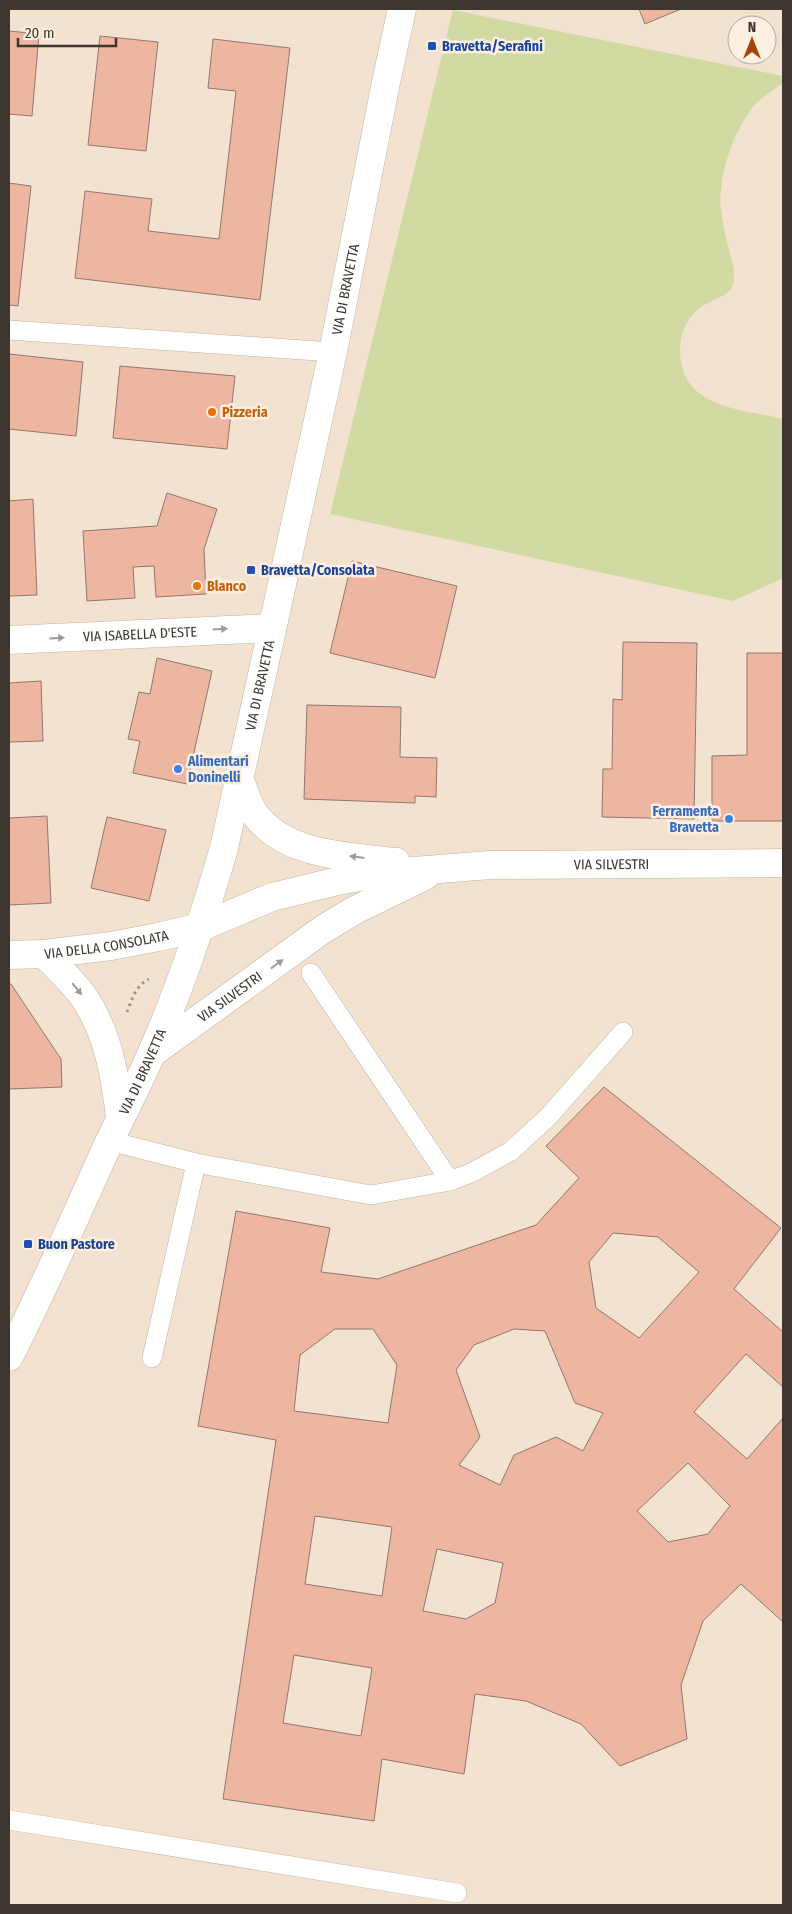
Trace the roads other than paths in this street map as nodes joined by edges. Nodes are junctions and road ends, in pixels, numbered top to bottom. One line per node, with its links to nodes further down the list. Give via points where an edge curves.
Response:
1 (402, 9): 3 (main road, VIA DI BRAVETTA)
2 (9, 330): 3 (lane)
3 (333, 352): 4 (main road, VIA DI BRAVETTA)
4 (272, 628): 5 (main road, VIA ISABELLA D'ESTE, one-way to 4); 6 (main road, VIA DI BRAVETTA)
5 (9, 640)
6 (240, 778): 8 (main road, VIA SILVESTRI, one-way to 6, via 335,854 292,843 276,834 254,812); 9 (main road, VIA DI BRAVETTA)
7 (783, 863): 8 (main road, VIA SILVESTRI)
8 (440, 868): 9 (main road, VIA SILVESTRI, via 376,874 328,883 272,897); 14 (main road, VIA SILVESTRI, one-way to 8, via 322,930)
9 (201, 927): 10 (main road, VIA DELLA CONSOLATA, via 111,946); 14 (main road, VIA DI BRAVETTA)
10 (44, 954): 11 (main road, VIA DELLA CONSOLATA); 15 (main road, one-way to 15, via 83,997 106,1041 116,1088)
11 (9, 955)
12 (311, 973): 17 (lane)
13 (623, 1032): 17 (lane, via 548,1117 510,1151 474,1172)
14 (152, 1053): 15 (main road, VIA DI BRAVETTA)
15 (115, 1129): 16 (lane); 18 (main road, VIA DI BRAVETTA)
16 (196, 1163): 17 (lane, via 371,1194); 19 (lane)
17 (450, 1181)
18 (9, 1357)
19 (152, 1358)
20 (9, 1820): 21 (lane)
21 (457, 1893)

